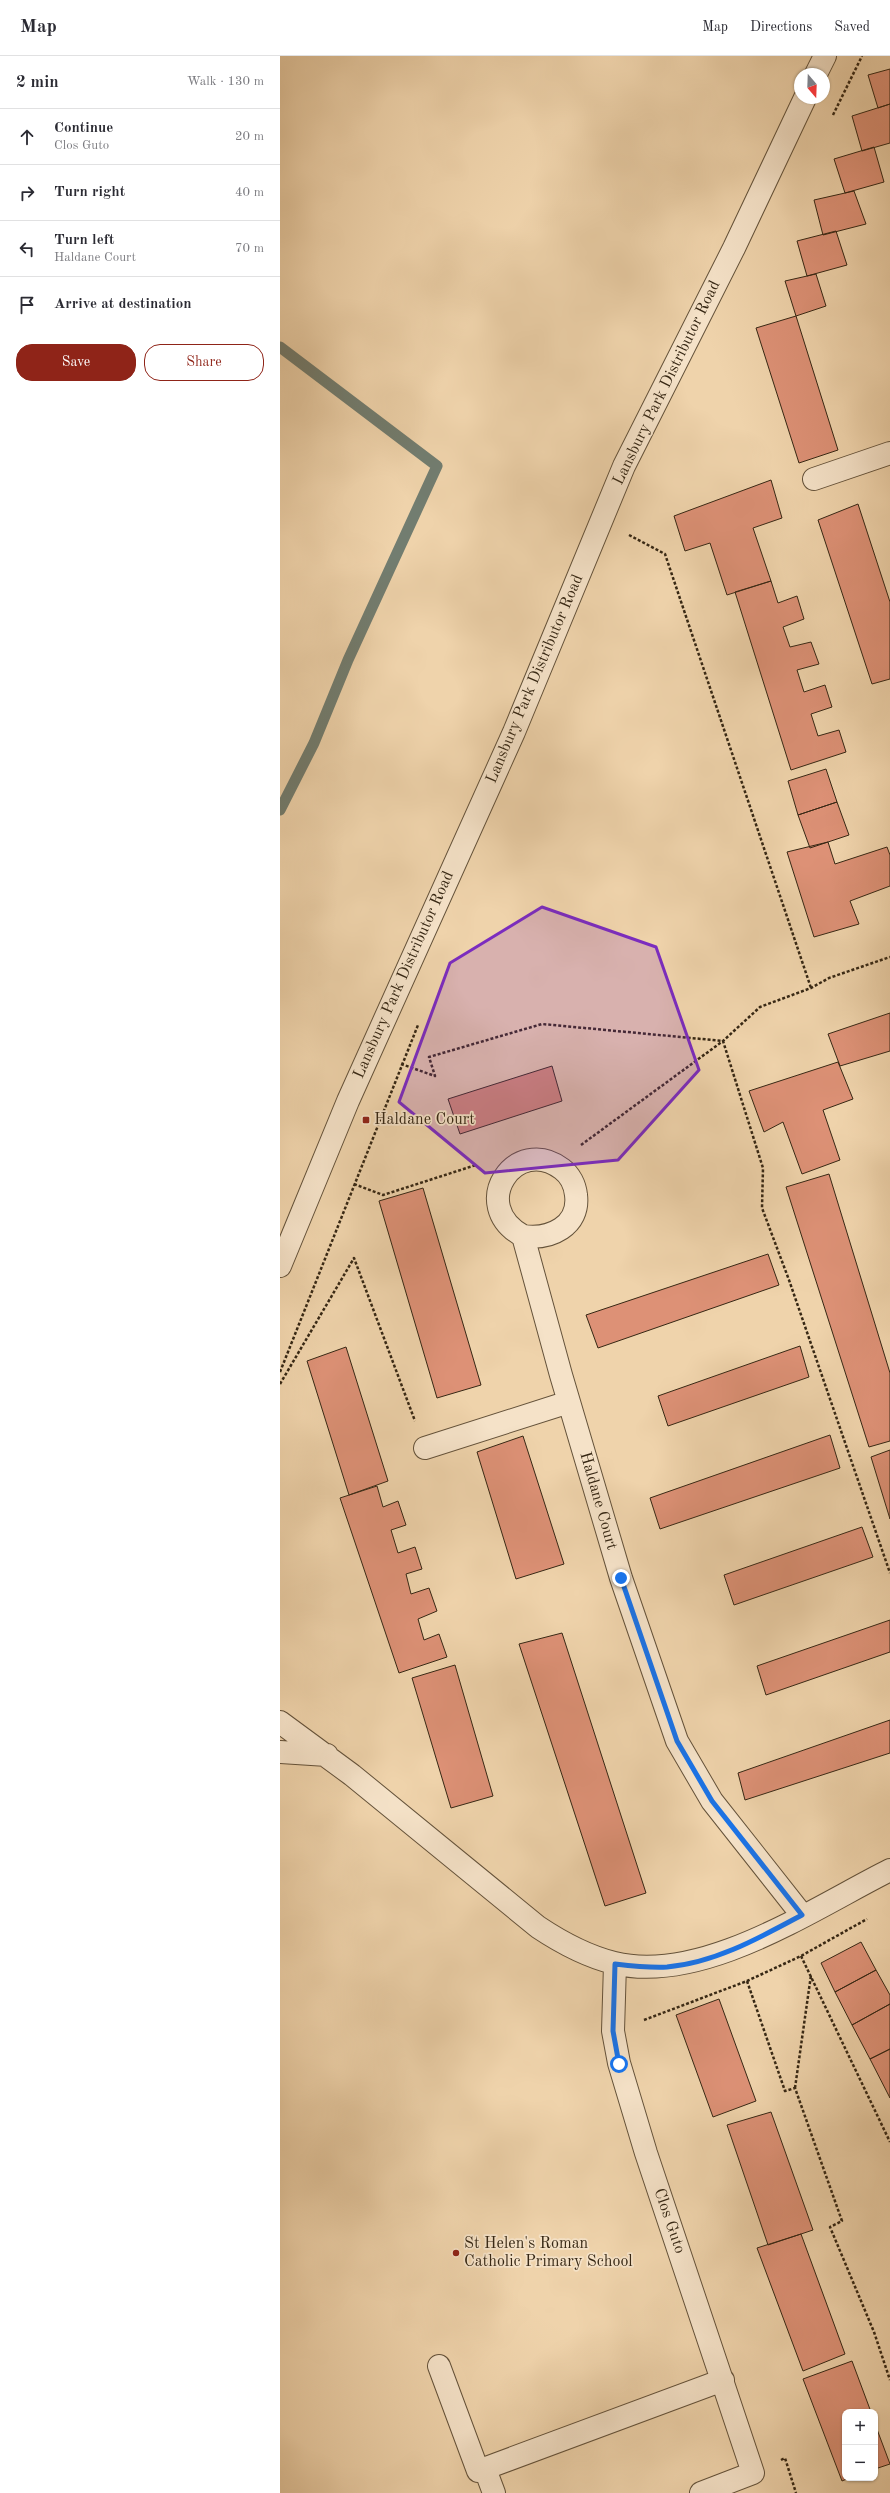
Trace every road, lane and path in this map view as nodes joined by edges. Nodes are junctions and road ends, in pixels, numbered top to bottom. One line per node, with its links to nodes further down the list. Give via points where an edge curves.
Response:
1 (825, 56): 2 (street)
2 (819, 68)
3 (802, 104): 6 (street, Lansbury Park Distributor Road, via 734,248 624,466)
4 (890, 453): 5 (street)
5 (814, 479)
6 (602, 520): 8 (path, via 665,554); 10 (street, Lansbury Park Distributor Road, via 514,732)
7 (890, 957): 8 (path, via 829,978)
8 (811, 988): 9 (path, via 760,1007)
9 (723, 1040): 11 (path, via 542,1024 429,1057 435,1076); 12 (path); 21 (path, via 763,1168 762,1208)
10 (370, 1053): 11 (path); 16 (street, Lansbury Park Distributor Road)
11 (402, 1064): 14 (path)
12 (556, 1164): 13 (street, via 530,1160 518,1164 508,1172); 15 (street, via 566,1172 573,1183 576,1202 570,1221 561,1230 549,1236)
13 (501, 1183): 14 (path, via 475,1164 383,1195); 15 (street, via 497,1195 498,1208 503,1220 512,1230)
14 (354, 1184): 17 (path)
15 (523, 1236): 19 (street, Haldane Court)
16 (280, 1266)
17 (280, 1372)
18 (280, 1384): 20 (path, via 354,1258)
19 (569, 1402): 20 (street); 26 (street, Haldane Court, via 621,1578 677,1741 712,1801)
20 (425, 1448)
21 (890, 1573)
22 (280, 1722): 24 (street)
23 (280, 1752): 24 (street)
24 (327, 1755): 28 (street, via 538,1927 565,1944)
25 (890, 1870): 26 (street)
26 (802, 1915): 28 (street, via 748,1942 696,1961 668,1967)
27 (802, 1956): 29 (path)
28 (615, 1964): 34 (street, Clos Guto, via 613,2031 619,2064 646,2153)
29 (811, 1975): 31 (path); 32 (path)
30 (747, 1981): 31 (path, via 785,2091)
31 (795, 2088): 35 (path, via 842,2221 830,2227 874,2332)
32 (890, 2142)
33 (439, 2366): 36 (street, via 478,2471)
34 (723, 2380): 36 (street); 38 (street, Clos Guto, via 753,2472)
35 (890, 2380)
36 (485, 2469): 37 (street)
37 (494, 2493)
38 (701, 2493)

